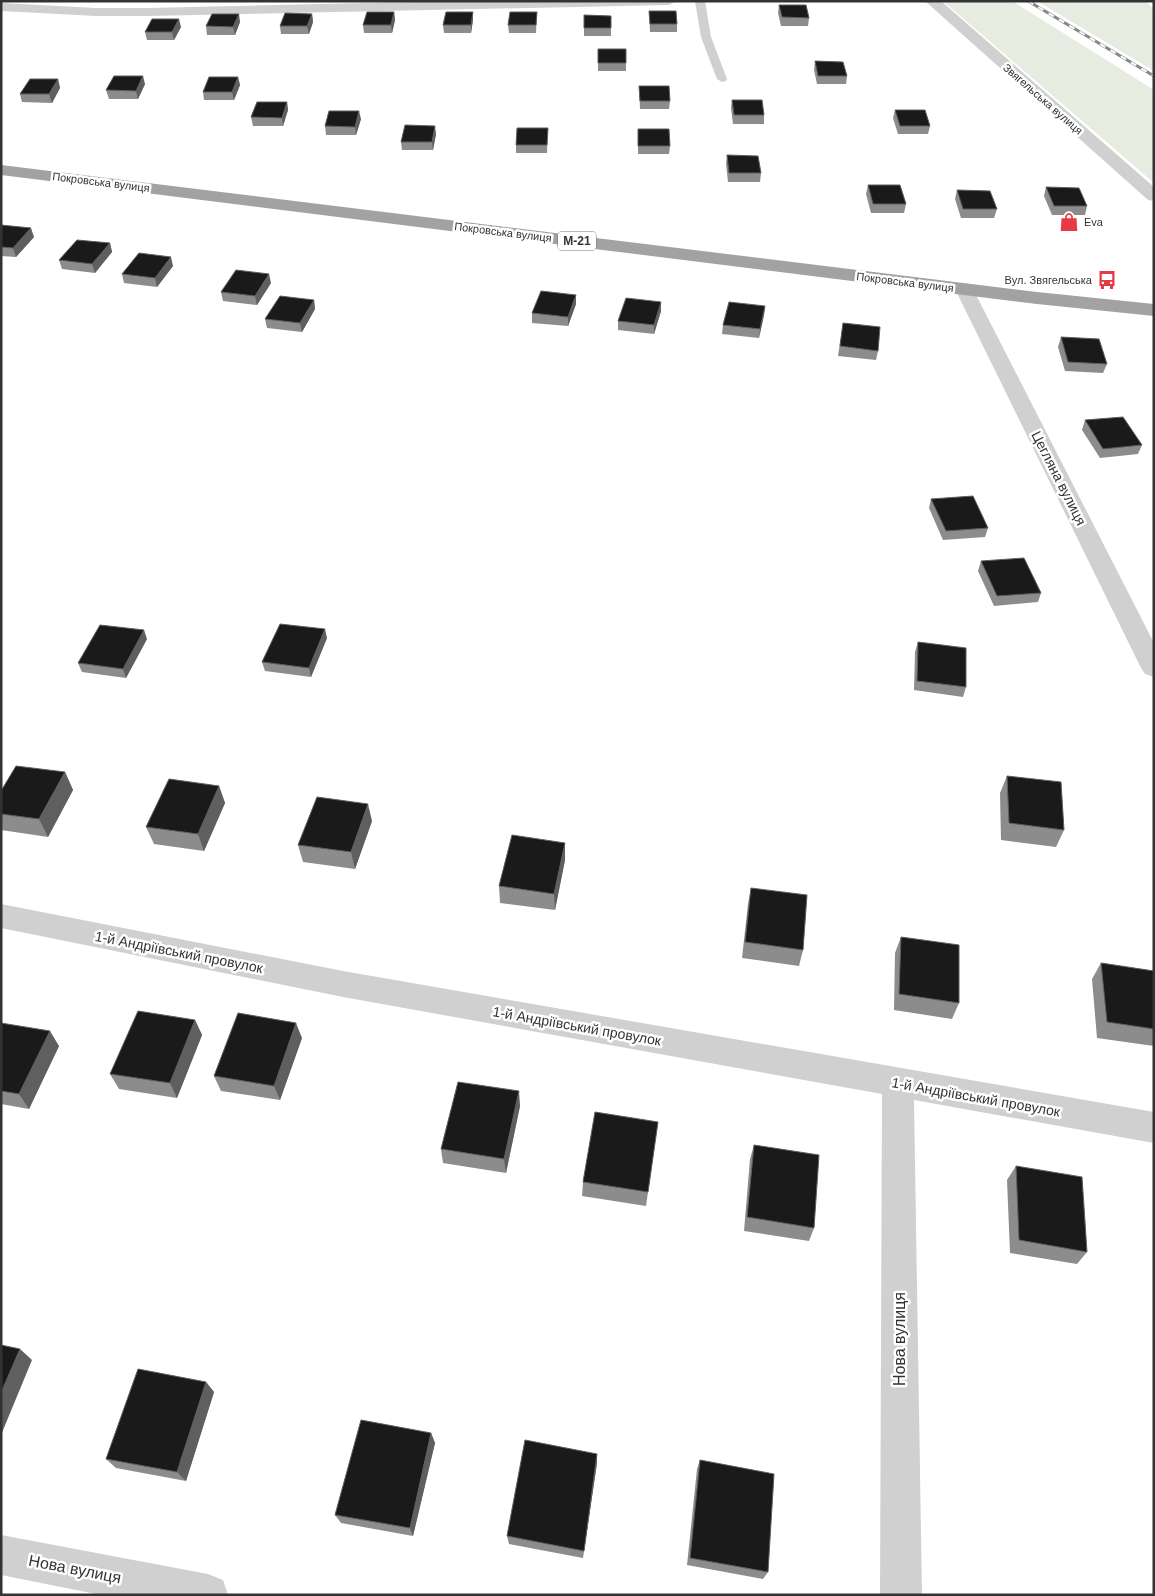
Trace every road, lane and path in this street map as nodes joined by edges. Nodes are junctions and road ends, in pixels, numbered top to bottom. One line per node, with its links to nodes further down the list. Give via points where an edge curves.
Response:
1 (669, 1): 4 (street, via 148,12)
2 (700, 1): 5 (lane, via 706,37)
3 (932, 1): 7 (street, Звягельська вулиця)
4 (1, 7)
5 (722, 79)
6 (1, 170): 8 (highway, Покровська вулиця / М-21)
7 (1154, 196)
8 (964, 289): 9 (highway, Покровська вулиця / М-21); 10 (street, Цегляна вулиця)
9 (1154, 310)
10 (1154, 668)
11 (1, 916): 12 (street, 1-й Андріївський провулок, via 343,984)
12 (898, 1083): 13 (street, 1-й Андріївський провулок); 16 (street, Нова вулиця)
13 (1154, 1128)
14 (1, 1555): 15 (street, Нова вулиця)
15 (208, 1595)
16 (900, 1595)

